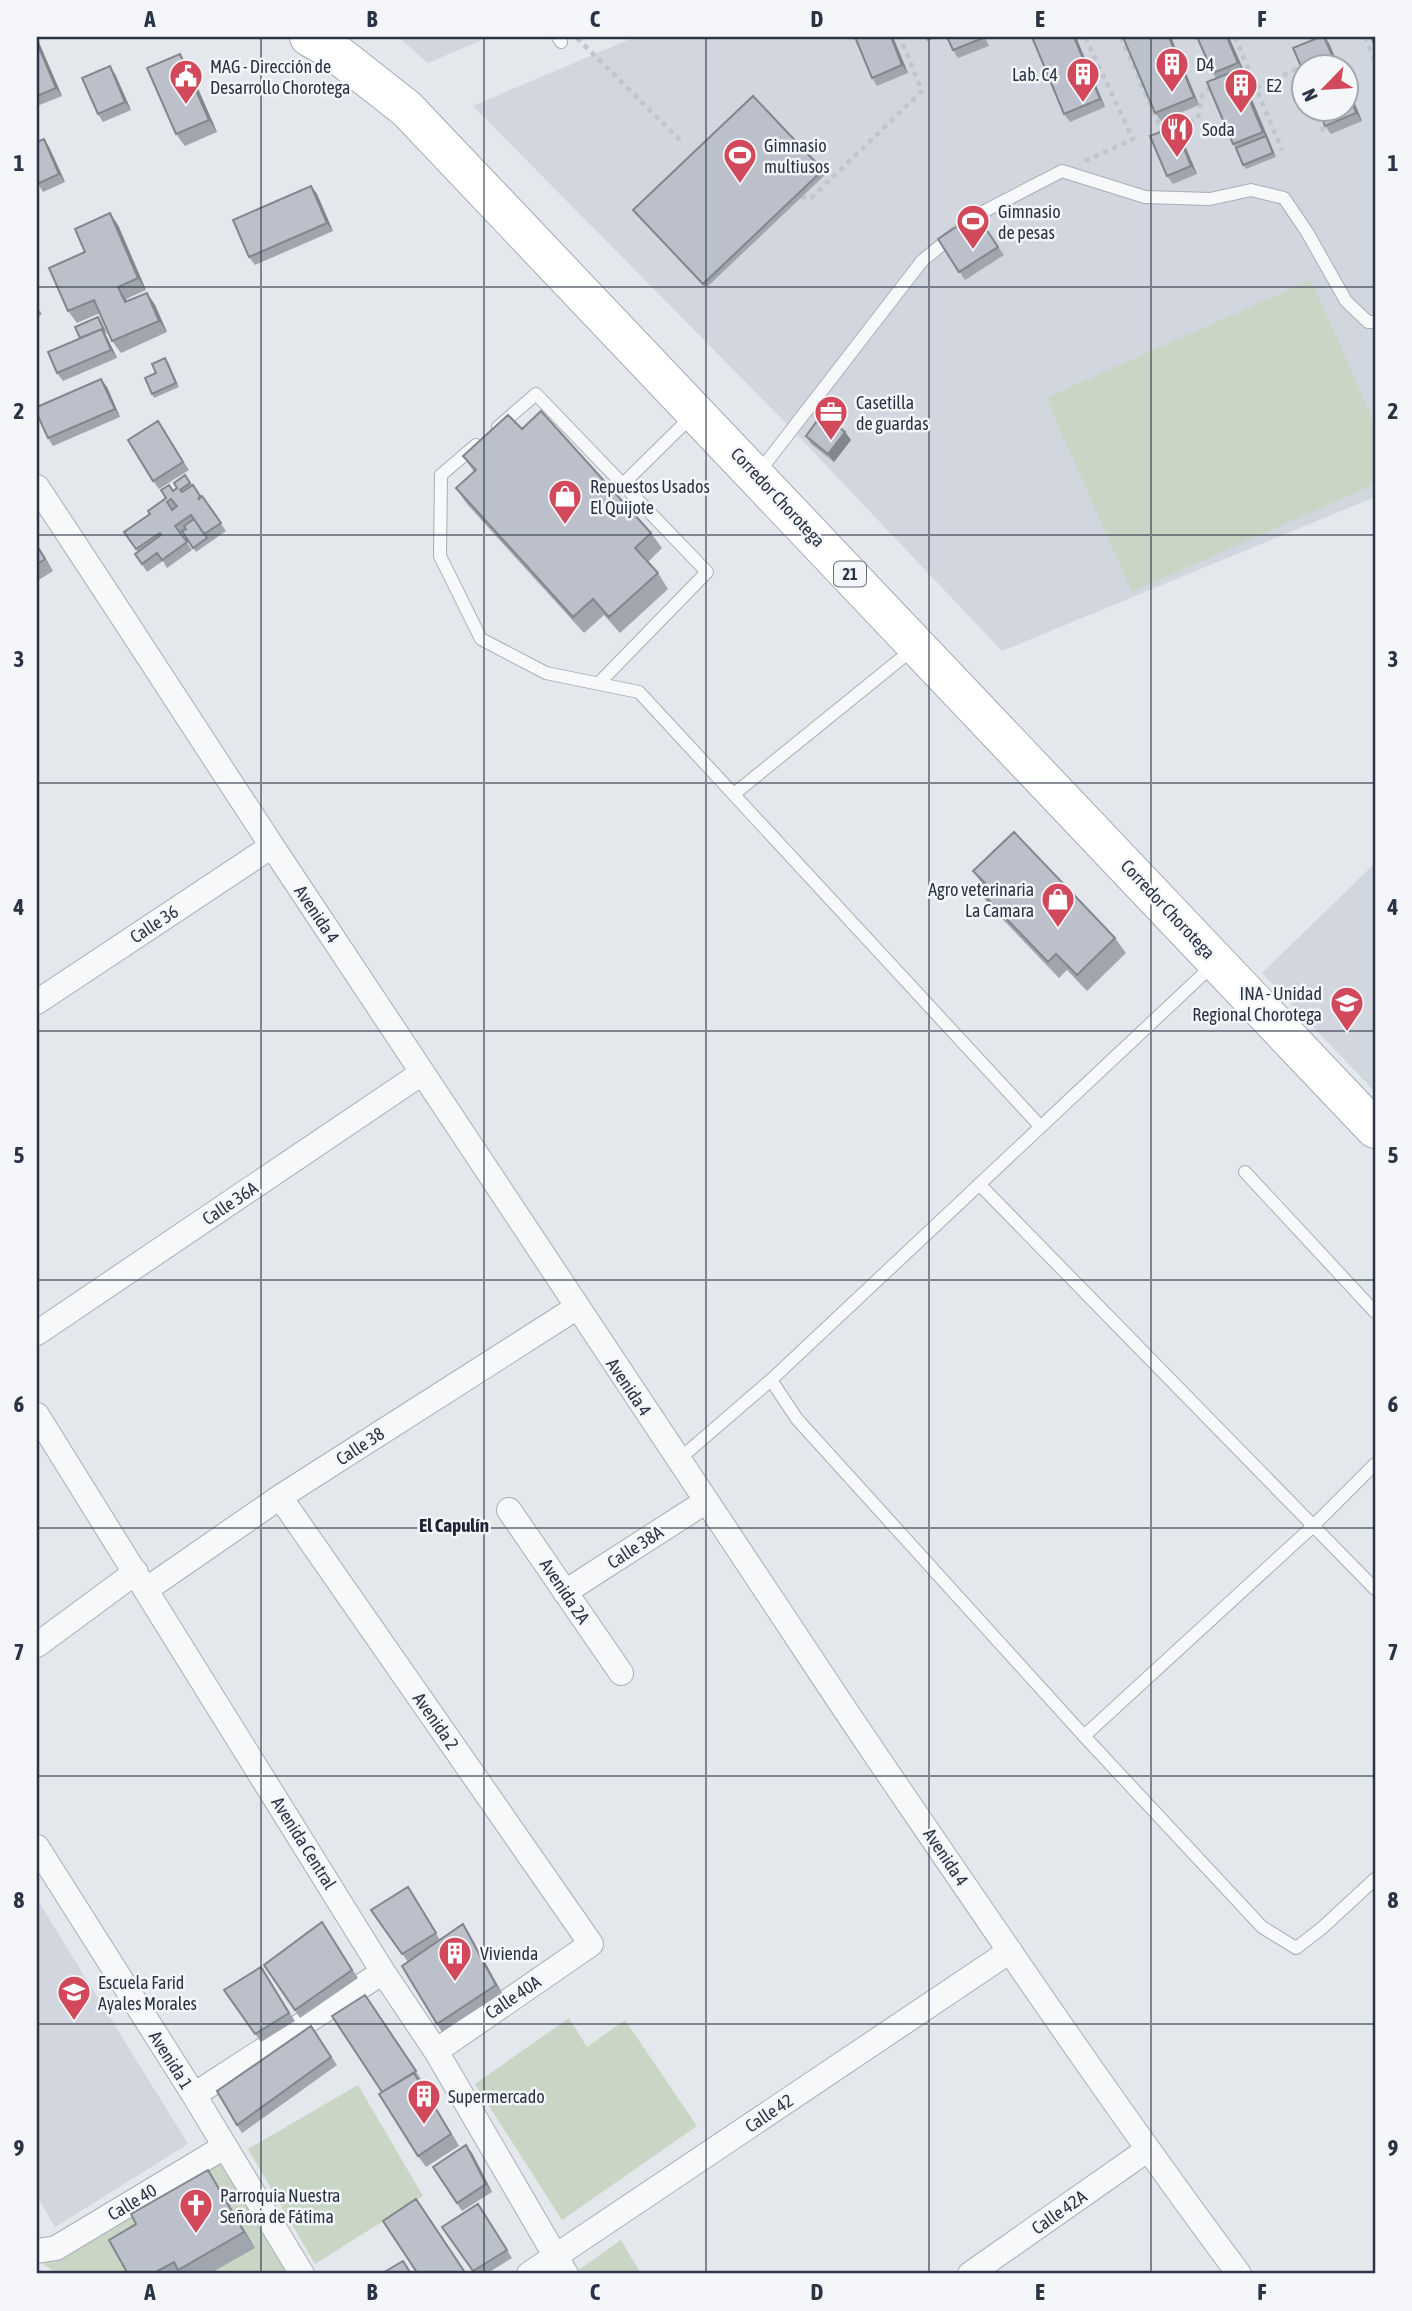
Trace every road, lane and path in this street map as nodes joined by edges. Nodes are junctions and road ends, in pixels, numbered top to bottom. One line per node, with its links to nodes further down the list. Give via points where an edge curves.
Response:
1 (575, 37): 16 (path)
2 (900, 37): 19 (path, via 922,91 811,198)
3 (1086, 37): 18 (path, via 1133,139)
4 (1121, 37): 12 (path, via 1164,137 1198,118 1202,92)
5 (1235, 37): 9 (path)
6 (1365, 37): 8 (path)
7 (327, 43): 21 (main road, Corredor Chorotega / 21, via 407,109)
8 (1375, 63)
9 (1249, 71): 11 (path); 13 (path)
10 (1290, 72): 13 (path)
11 (1238, 76)
12 (1214, 87)
13 (1256, 88): 17 (path)
14 (1320, 122): 15 (path)
15 (1324, 133)
16 (683, 143)
17 (1282, 150)
18 (1062, 171): 20 (lane, via 1144,197 1210,199 1251,190 1284,198 1346,301 1368,322); 22 (lane, via 979,214 922,261)
19 (801, 197)
20 (1375, 322)
21 (696, 411): 22 (main road, Corredor Chorotega / 21); 23 (lane)
22 (756, 475): 25 (main road, Corredor Chorotega / 21)
23 (622, 484): 26 (lane, via 707,572); 26 (lane, via 536,394 441,475 440,556 481,639 546,673)
24 (37, 487): 28 (street, Avenida 4)
25 (918, 645): 27 (lane); 29 (main road, Corredor Chorotega / 21)
26 (599, 684): 27 (lane, via 639,692)
27 (734, 794): 32 (lane)
28 (272, 846): 30 (street, Calle 36); 31 (street, Avenida 4)
29 (1217, 961): 32 (lane); 33 (main road, Corredor Chorotega / 21)
30 (37, 1002)
31 (422, 1073): 36 (street, Avenida 4); 38 (street, Calle 36A)
32 (1041, 1126): 35 (lane)
33 (1375, 1129)
34 (1245, 1172): 37 (lane)
35 (979, 1184): 39 (lane); 46 (lane)
36 (576, 1308): 41 (street, Avenida 4); 43 (street, Calle 38)
37 (1375, 1312)
38 (37, 1334)
39 (771, 1380): 41 (lane); 52 (lane, via 797,1419)
40 (37, 1415): 47 (street, Avenida Central)
41 (677, 1461): 44 (street, Avenida 4)
42 (1375, 1464): 46 (lane)
43 (280, 1497): 47 (street, Calle 38); 55 (street, Avenida 2)
44 (705, 1502): 49 (street, Calle 38A); 56 (street, Avenida 4)
45 (509, 1510): 49 (street, Avenida 2A)
46 (1312, 1527): 48 (lane); 52 (lane)
47 (142, 1580): 50 (street, Calle 38); 57 (street, Avenida Central)
48 (1375, 1589)
49 (565, 1592): 51 (street, Avenida 2A)
50 (37, 1645)
51 (621, 1673)
52 (1084, 1736): 54 (lane, via 1262,1927 1296,1948)
53 (37, 1847): 59 (street, Avenida 1)
54 (1375, 1879)
55 (591, 1944): 58 (street, Calle 40A)
56 (1010, 1951): 61 (street, Avenida 4); 63 (street, Calle 42)
57 (383, 1972): 58 (street, Avenida Central); 59 (street)
58 (436, 2051): 63 (street, Avenida Central)
59 (194, 2095): 60 (street, Avenida 1)
60 (224, 2147): 62 (street, Calle 40, via 56,2248); 64 (street, Avenida 1)
61 (1147, 2150): 66 (street, Calle 42A); 67 (street, Avenida 4)
62 (37, 2251)
63 (561, 2265): 65 (street, Calle 42)
64 (302, 2274)
65 (529, 2274)
66 (970, 2274)
67 (1239, 2274)

